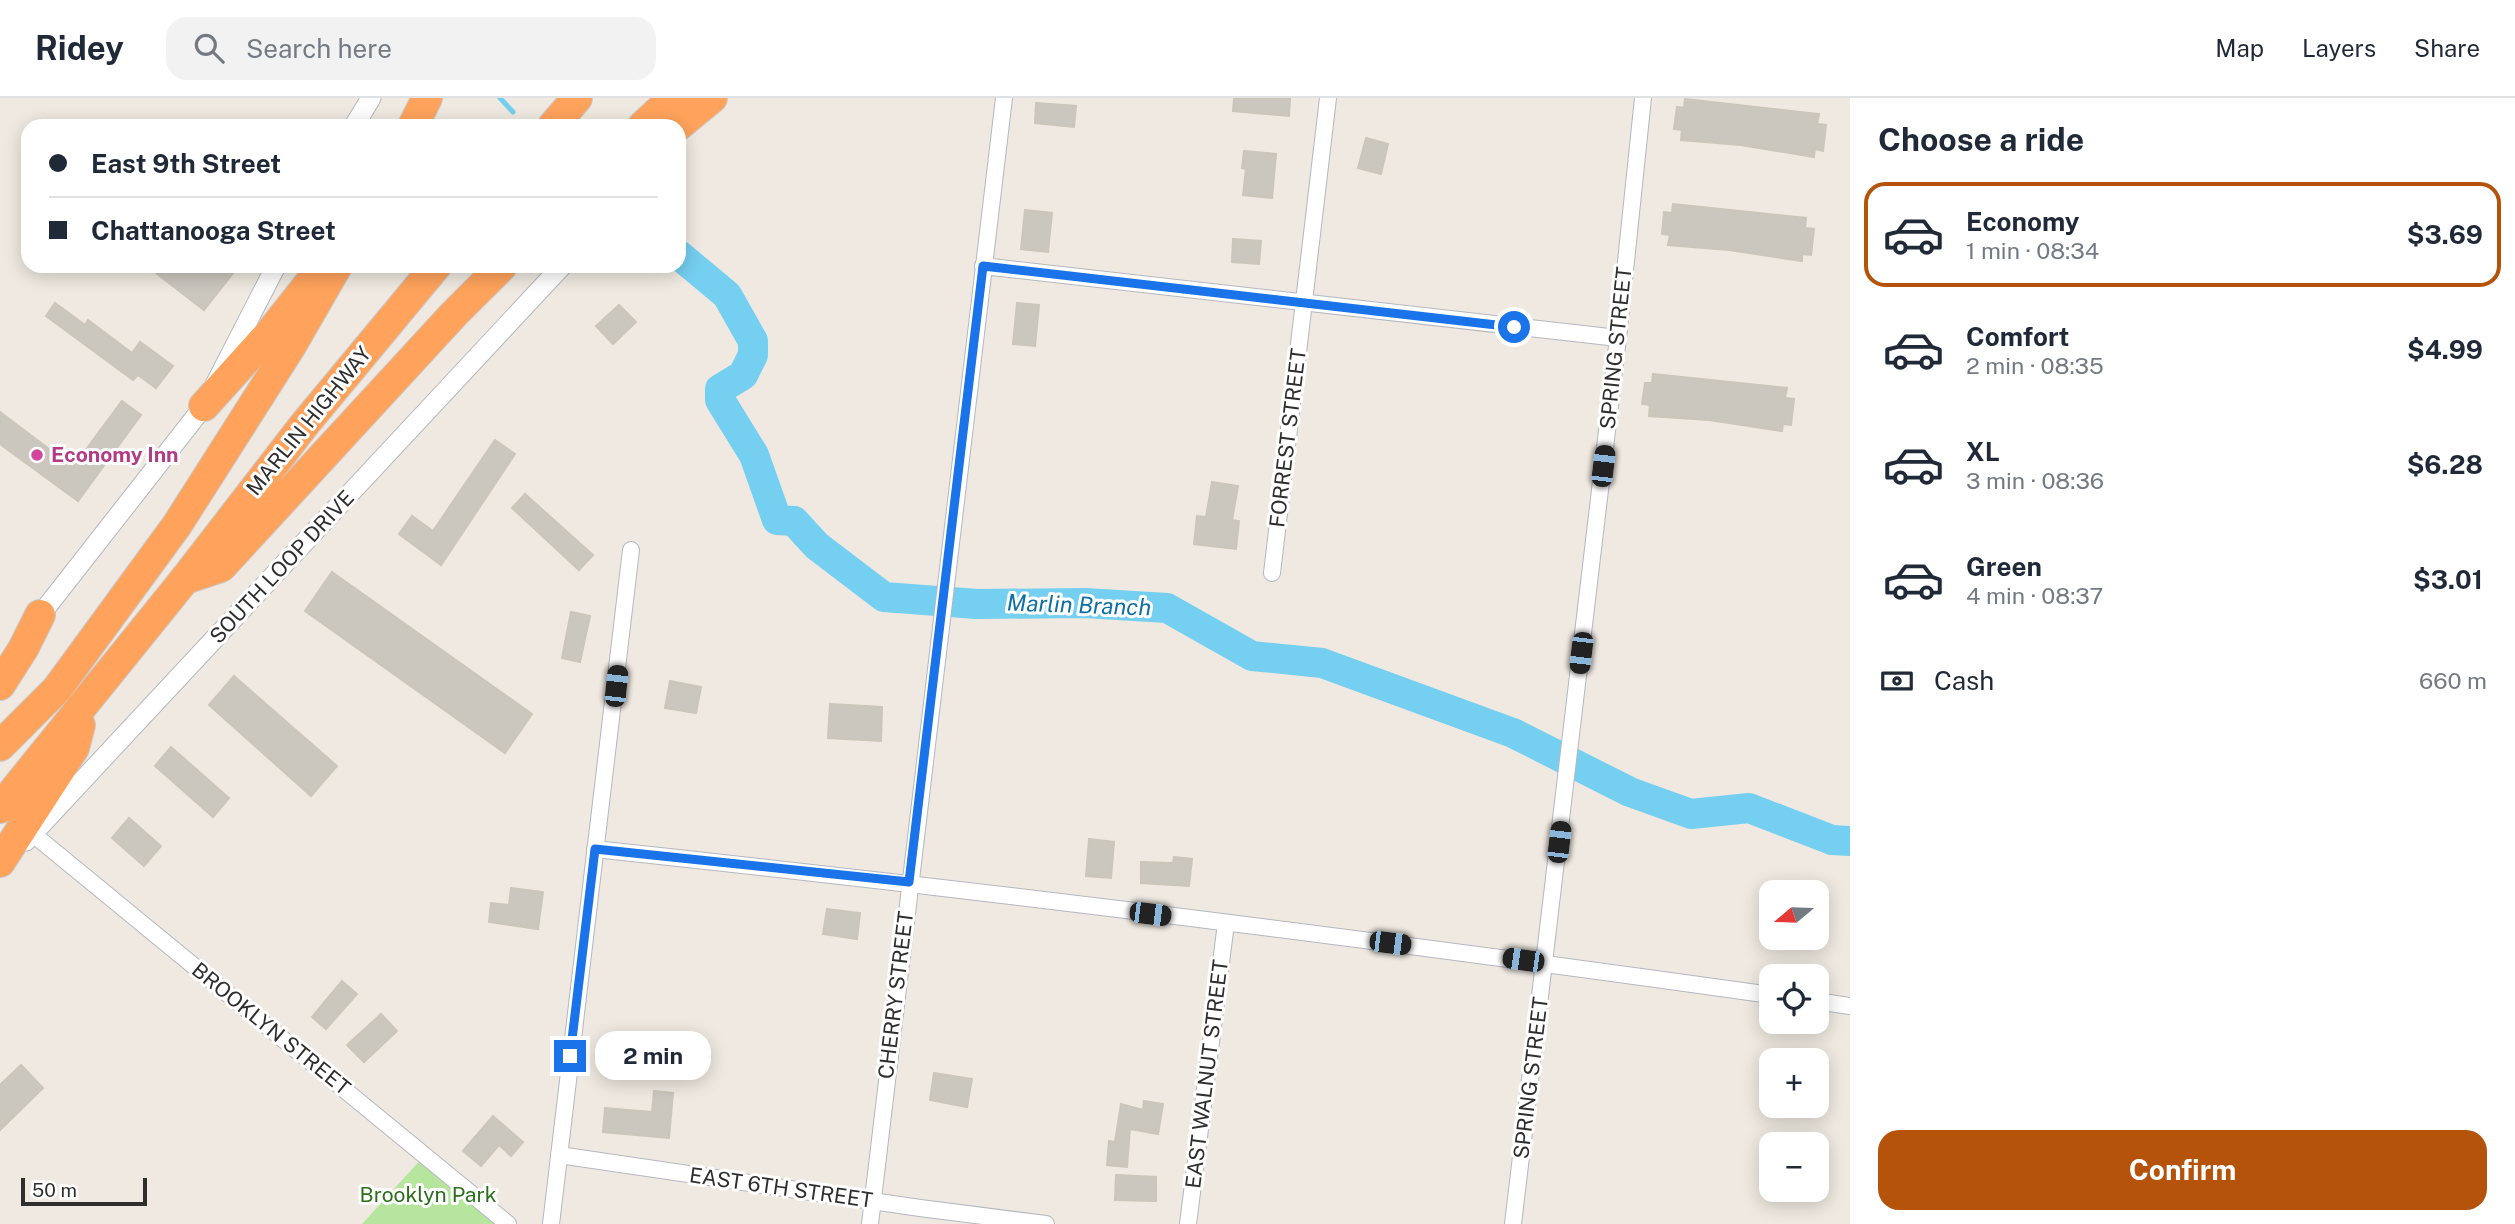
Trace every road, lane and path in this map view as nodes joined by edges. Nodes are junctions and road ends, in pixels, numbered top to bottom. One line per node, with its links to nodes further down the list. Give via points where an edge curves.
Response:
1 (371, 98): 10 (street)
2 (427, 98): 11 (highway)
3 (577, 98): 12 (highway)
4 (673, 98): 13 (highway)
5 (712, 98): 14 (highway)
6 (721, 98): 15 (street)
7 (1004, 98): 16 (street, CHERRY STREET)
8 (1328, 98): 24 (street)
9 (1643, 98): 26 (street, SPRING STREET)
10 (358, 119)
11 (416, 119)
12 (559, 119)
13 (650, 119)
14 (686, 119)
15 (686, 135)
16 (983, 266): 24 (street); 40 (street, CHERRY STREET)
17 (272, 273): 27 (street)
18 (317, 273): 27 (highway)
19 (333, 273): 35 (highway, via 177,525 57,689)
20 (430, 273): 30 (highway, MARLIN HIGHWAY, via 304,425)
21 (495, 273): 25 (highway)
22 (504, 273): 25 (highway)
23 (555, 273): 37 (street, SOUTH LOOP DRIVE)
24 (1304, 303): 26 (street); 29 (street, FORREST STREET)
25 (454, 314): 30 (highway, via 221,567)
26 (1618, 338): 42 (street, SPRING STREET)
27 (204, 406): 31 (street)
28 (631, 550): 38 (street)
29 (1272, 573)
30 (186, 579): 34 (highway, MARLIN HIGHWAY)
31 (40, 615): 32 (street); 33 (highway)
32 (0, 669)
33 (0, 685)
34 (85, 705): 36 (highway, MARLIN HIGHWAY); 39 (highway, via 74,748)
35 (0, 746)
36 (0, 808)
37 (33, 834): 39 (street, SOUTH LOOP DRIVE); 48 (street, BROOKLYN STREET)
38 (595, 849): 40 (street); 46 (street)
39 (0, 864)
40 (909, 882): 41 (street); 47 (street, CHERRY STREET)
41 (1226, 923): 42 (street); 52 (street, EAST WALNUT STREET)
42 (1545, 963): 43 (street); 53 (street, SPRING STREET)
43 (1759, 993)
44 (1829, 1003): 45 (street)
45 (1850, 1006)
46 (559, 1155): 47 (street, EAST 6TH STREET); 49 (street)
47 (872, 1201): 50 (street, CHERRY STREET); 51 (street, EAST 6TH STREET)
48 (508, 1224)
49 (551, 1224)
50 (870, 1224)
51 (1046, 1224)
52 (1188, 1224)
53 (1513, 1224)

